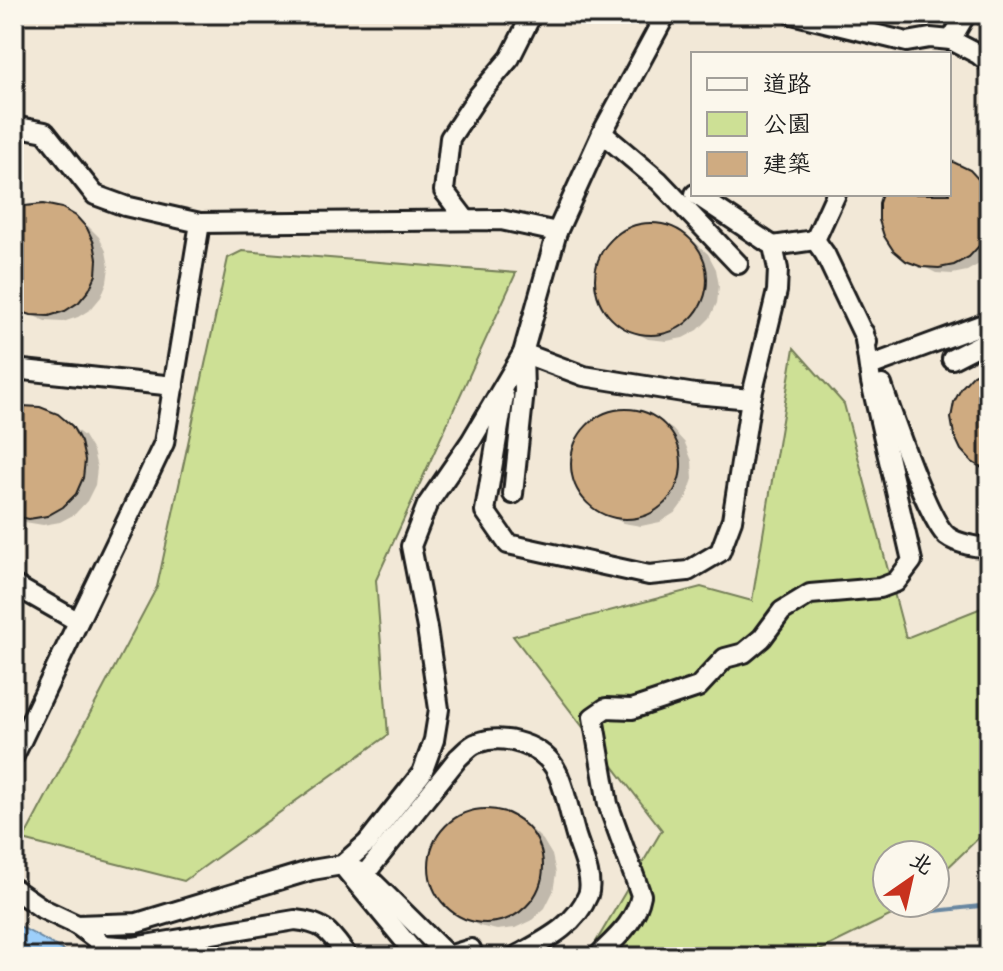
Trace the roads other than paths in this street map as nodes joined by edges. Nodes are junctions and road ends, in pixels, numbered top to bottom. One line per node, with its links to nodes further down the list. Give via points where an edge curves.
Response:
1 (532, 14): 13 (lane, via 510,58 450,138 444,191)
2 (666, 14): 9 (lane)
3 (792, 14): 6 (lane)
4 (966, 14): 5 (lane)
5 (951, 40): 6 (lane, via 930,38); 7 (lane)
6 (903, 51)
7 (989, 63)
8 (14, 126): 14 (lane, via 45,132 95,195)
9 (602, 133): 10 (lane); 15 (lane); 18 (lane, via 659,181)
10 (691, 191)
11 (698, 196): 17 (lane)
12 (835, 196): 16 (lane)
13 (466, 220): 14 (lane); 15 (lane, via 501,220)
14 (200, 223): 27 (lane)
15 (557, 232): 22 (lane)
16 (815, 240): 17 (lane); 20 (lane)
17 (773, 246): 28 (lane, via 777,291)
18 (738, 264)
19 (989, 322): 24 (lane)
20 (864, 333): 24 (lane); 42 (lane, via 912,561 896,582 880,588 810,594 782,611 744,653 725,658 698,687 632,709 606,708 593,717 608,804 641,895 623,932)
21 (989, 340): 23 (lane)
22 (523, 353): 26 (lane); 28 (lane, via 584,376); 29 (lane)
23 (952, 359)
24 (875, 364): 30 (lane, via 931,510 948,536 981,549)
25 (14, 369): 27 (lane)
26 (508, 379): 28 (lane, via 485,511 508,544 649,575 688,571 720,552 732,520); 34 (lane, via 427,505 411,546 439,709 434,740 422,773 367,843)
27 (174, 386): 32 (lane, via 164,443)
28 (751, 399)
29 (513, 494)
30 (989, 546)
31 (14, 585): 32 (lane)
32 (77, 621): 33 (lane)
33 (14, 756)
34 (342, 865): 35 (lane); 37 (lane, via 137,923); 40 (lane)
35 (365, 874): 38 (lane, via 448,956); 41 (lane, via 475,743 519,741 556,769 590,891 561,931)
36 (14, 889): 37 (lane)
37 (77, 925): 39 (lane, via 104,945 134,947 295,920 315,922)
38 (471, 949)
39 (348, 957)
40 (418, 957)
41 (515, 957)
42 (597, 957)

